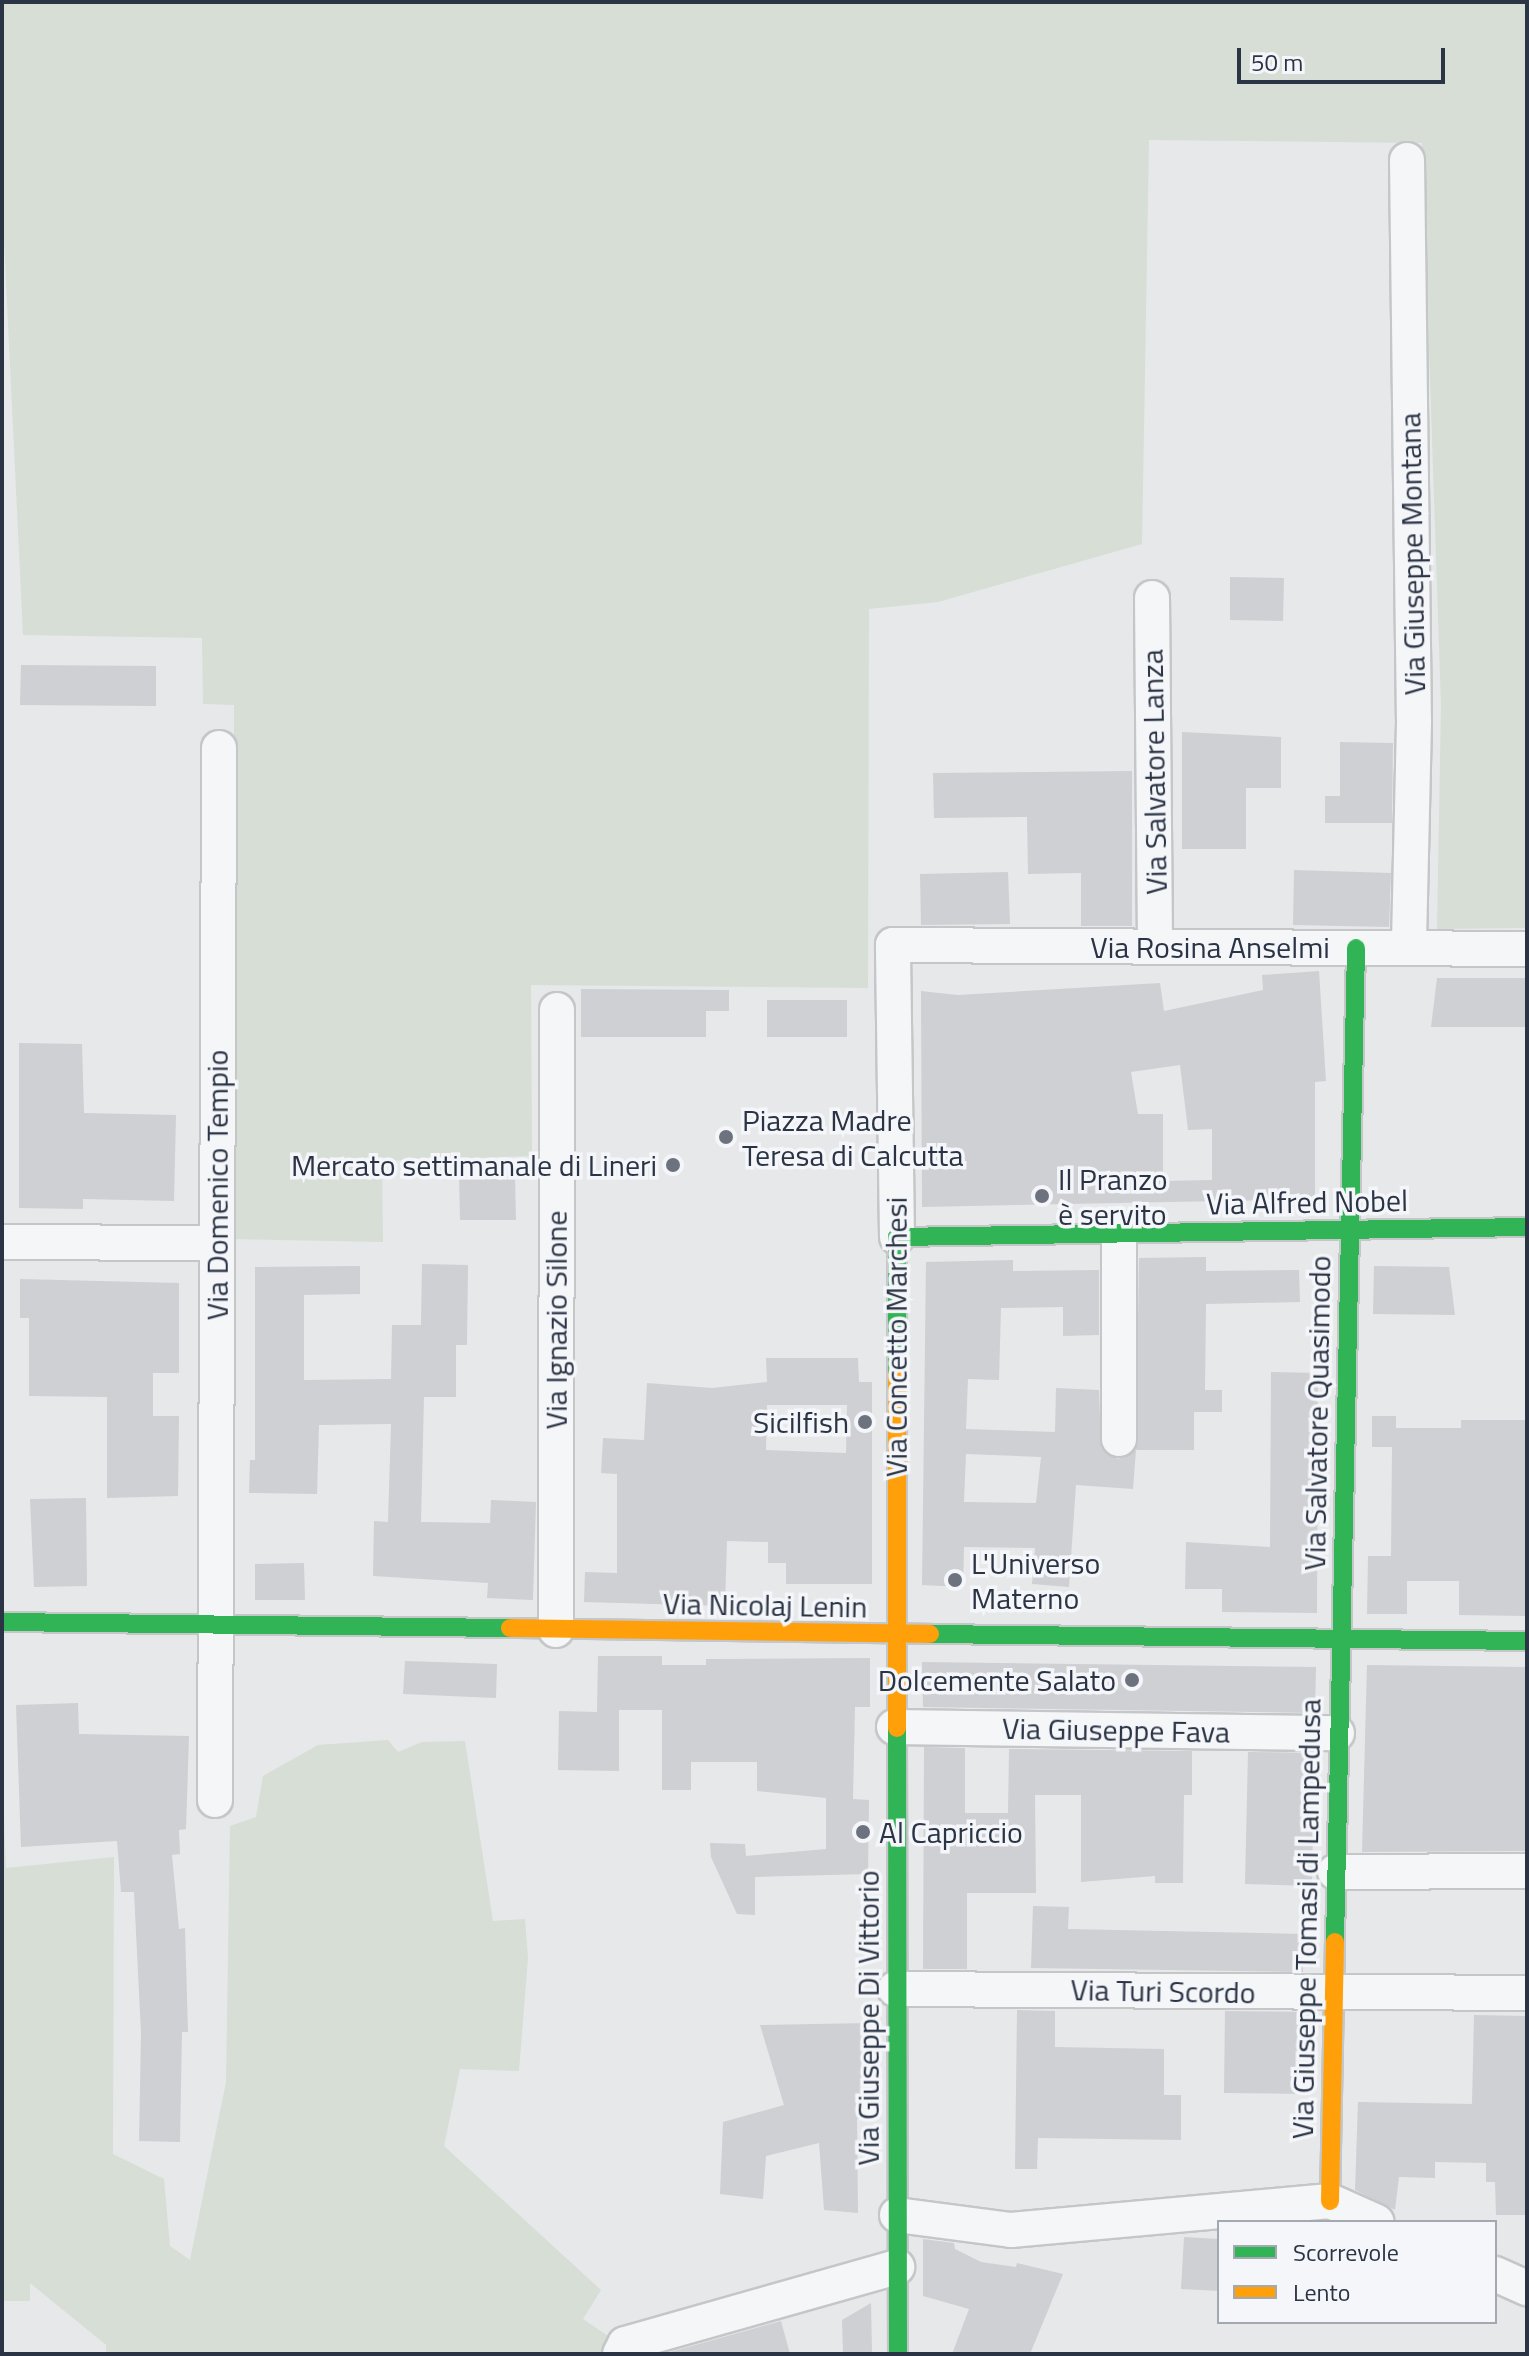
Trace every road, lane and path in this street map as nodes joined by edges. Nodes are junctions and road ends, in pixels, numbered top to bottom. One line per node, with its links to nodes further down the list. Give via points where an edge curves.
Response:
1 (1407, 160): 7 (street, Via Giuseppe Montana, via 1414,722)
2 (1152, 598): 5 (street, Via Salvatore Lanza)
3 (219, 748): 15 (street, Via Domenico Tempio)
4 (893, 945): 5 (street, Via Rosina Anselmi); 13 (street, Via Concetto Marchesi)
5 (1155, 947): 6 (street, Via Rosina Anselmi)
6 (1356, 948): 7 (street, Via Rosina Anselmi); 11 (main road, Via Salvatore Quasimodo)
7 (1409, 948): 8 (street, Via Rosina Anselmi)
8 (1527, 949)
9 (557, 1010): 19 (street, Via Ignazio Silone)
10 (1527, 1227): 11 (main road, Via Alfred Nobel)
11 (1349, 1230): 12 (main road, Via Alfred Nobel); 21 (main road, Via Salvatore Quasimodo)
12 (1119, 1233): 13 (main road, Via Alfred Nobel); 16 (street)
13 (897, 1237): 20 (main road, Via Concetto Marchesi)
14 (2, 1242): 15 (street)
15 (217, 1243): 18 (street, Via Domenico Tempio)
16 (1119, 1439)
17 (2, 1622): 18 (main road, Via Nicolaj Lenin)
18 (216, 1622): 19 (main road, Via Nicolaj Lenin); 25 (street, Via Domenico Tempio)
19 (556, 1630): 20 (main road, Via Nicolaj Lenin)
20 (894, 1634): 21 (main road, Via Nicolaj Lenin); 23 (main road, Via Giuseppe Di Vittorio)
21 (1339, 1638): 22 (main road, Via Nicolaj Lenin); 24 (main road, Via Giuseppe Tomasi di Lampedusa)
22 (1527, 1641)
23 (894, 1727): 24 (street, Via Giuseppe Fava); 28 (main road, Via Giuseppe Di Vittorio)
24 (1337, 1733): 27 (main road, Via Giuseppe Tomasi di Lampedusa)
25 (215, 1800)
26 (1527, 1871): 27 (street)
27 (1335, 1872): 29 (main road, Via Giuseppe Tomasi di Lampedusa)
28 (895, 1989): 29 (street, Via Turi Scordo); 32 (main road, Via Giuseppe Di Vittorio)
29 (1333, 1993): 30 (street, Via Turi Scordo); 31 (main road, Via Giuseppe Tomasi di Lampedusa)
30 (1527, 1993)
31 (1330, 2201): 32 (street, via 1011,2230); 33 (street)
32 (897, 2215): 34 (main road, Via Giuseppe Di Vittorio)
33 (1373, 2220)
34 (897, 2267): 37 (street, via 625,2344); 38 (main road, Via Giuseppe Di Vittorio)
35 (1497, 2275): 36 (street)
36 (1527, 2288)
37 (620, 2354)
38 (898, 2354)

